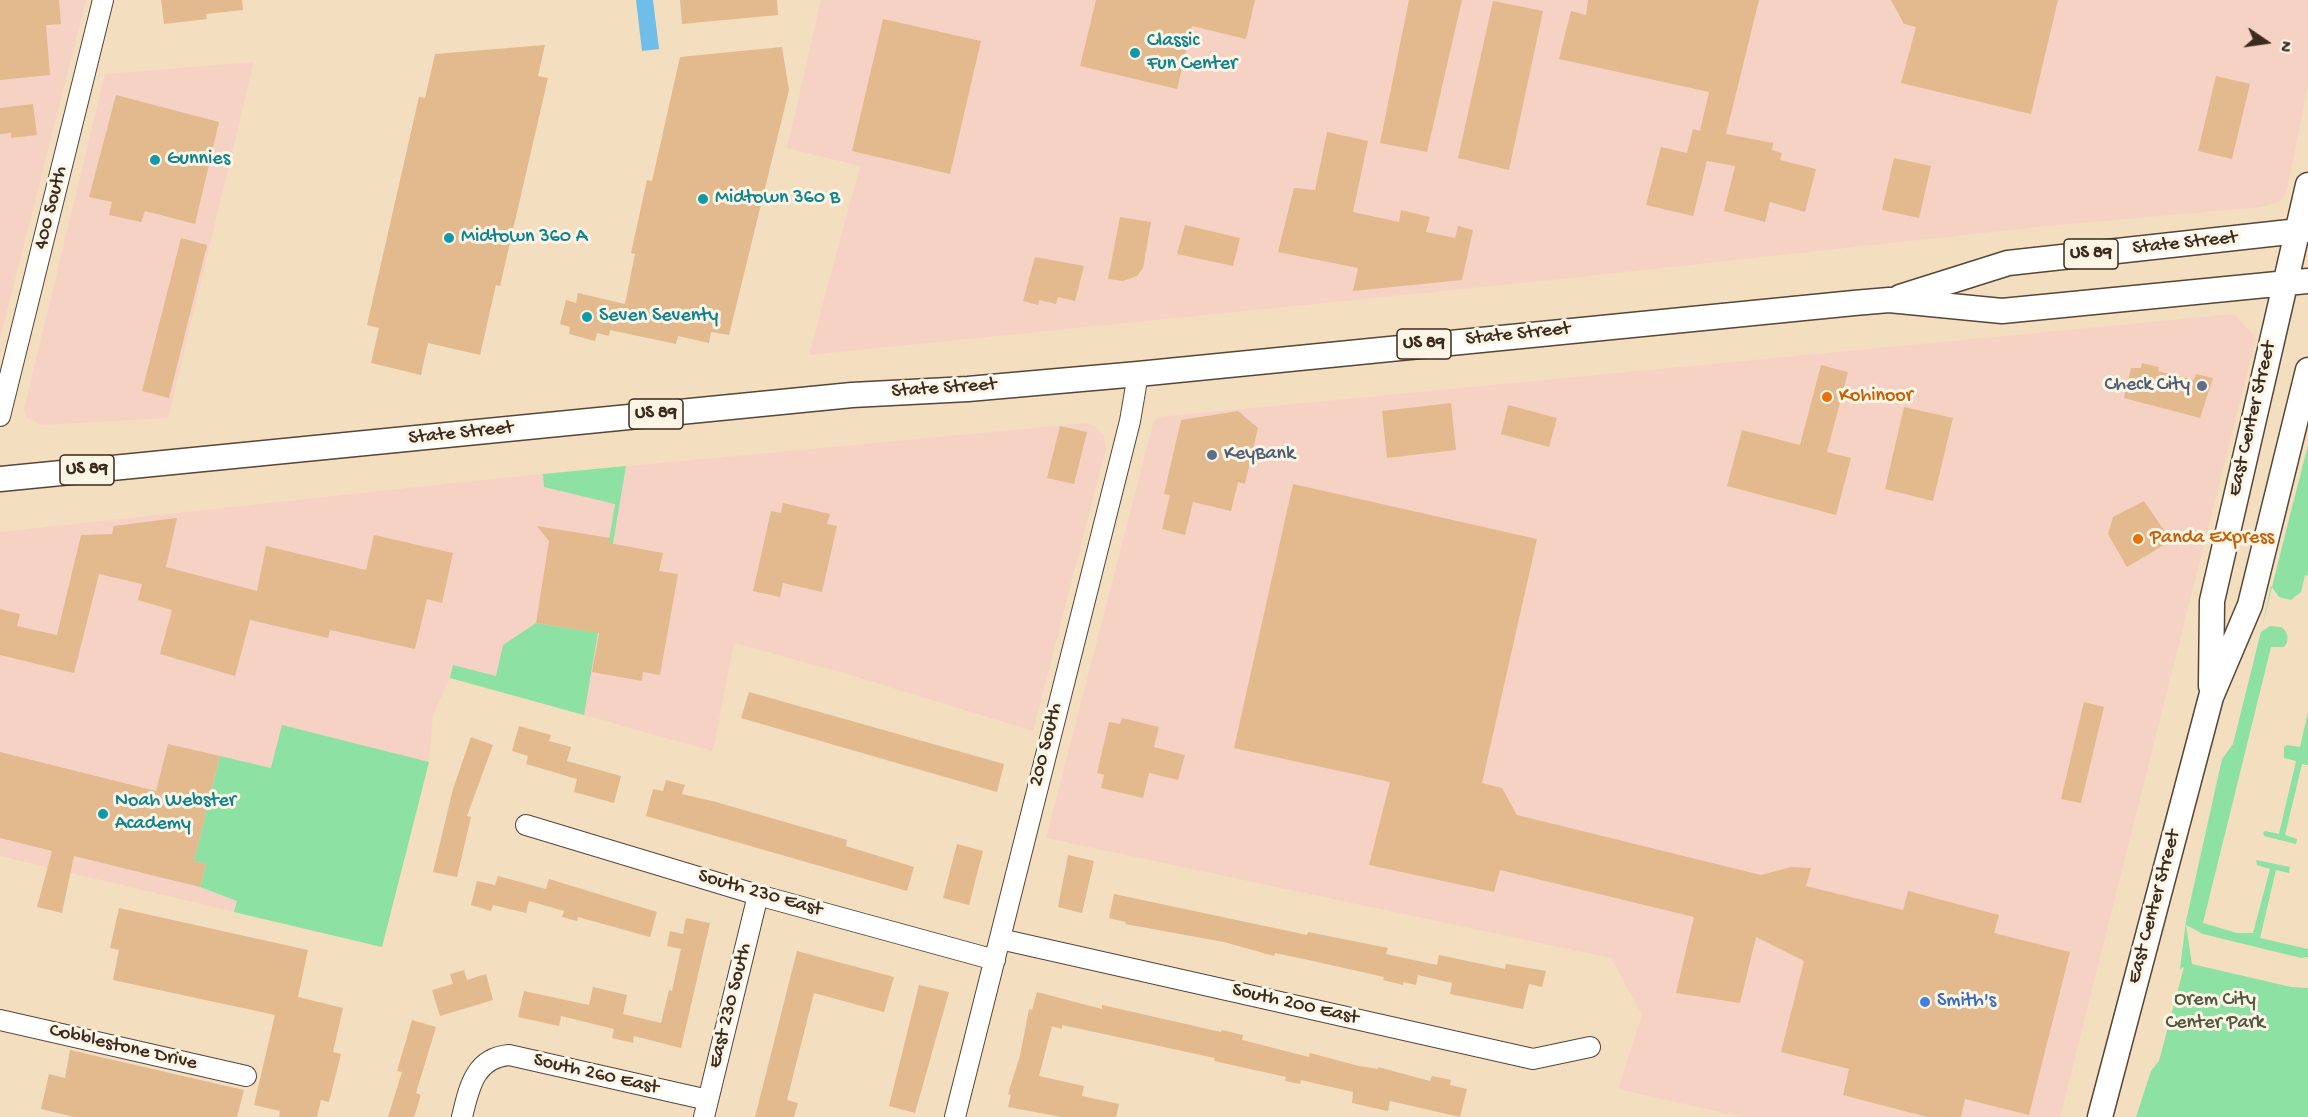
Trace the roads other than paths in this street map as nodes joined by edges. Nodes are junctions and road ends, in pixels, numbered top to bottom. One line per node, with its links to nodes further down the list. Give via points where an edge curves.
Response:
1 (103, 0): 8 (street, 400 South)
2 (2308, 185): 3 (main road, East Center Street)
3 (2303, 231): 4 (main road, East Center Street); 5 (main road, State Street / US 89, via 2008,263)
4 (2297, 282): 5 (main road, State Street / US 89, via 2001,311); 10 (main road, East Center Street, via 2212,601)
5 (1889, 300): 7 (main road, State Street / US 89)
6 (2308, 370): 10 (main road, East Center Street, via 2250,604)
7 (1138, 374): 9 (main road, State Street / US 89, via 852,395); 13 (street, 200 South, via 1130,421)
8 (0, 416)
9 (0, 479)
10 (2211, 697): 21 (main road, East Center Street)
11 (526, 825): 12 (street, South 230 East)
12 (758, 895): 14 (street, South 230 East); 18 (street, East 230 South)
13 (1000, 939): 14 (street, 200 South); 16 (street, South 200 East, via 1533,1059)
14 (995, 960): 20 (street, 200 South)
15 (0, 1020): 17 (street, Cobblestone Drive)
16 (1590, 1047)
17 (246, 1076)
18 (706, 1108): 19 (street, South 260 East, via 518,1056 501,1056 486,1062 471,1082)
19 (462, 1117)
20 (955, 1117)
21 (2100, 1117)

